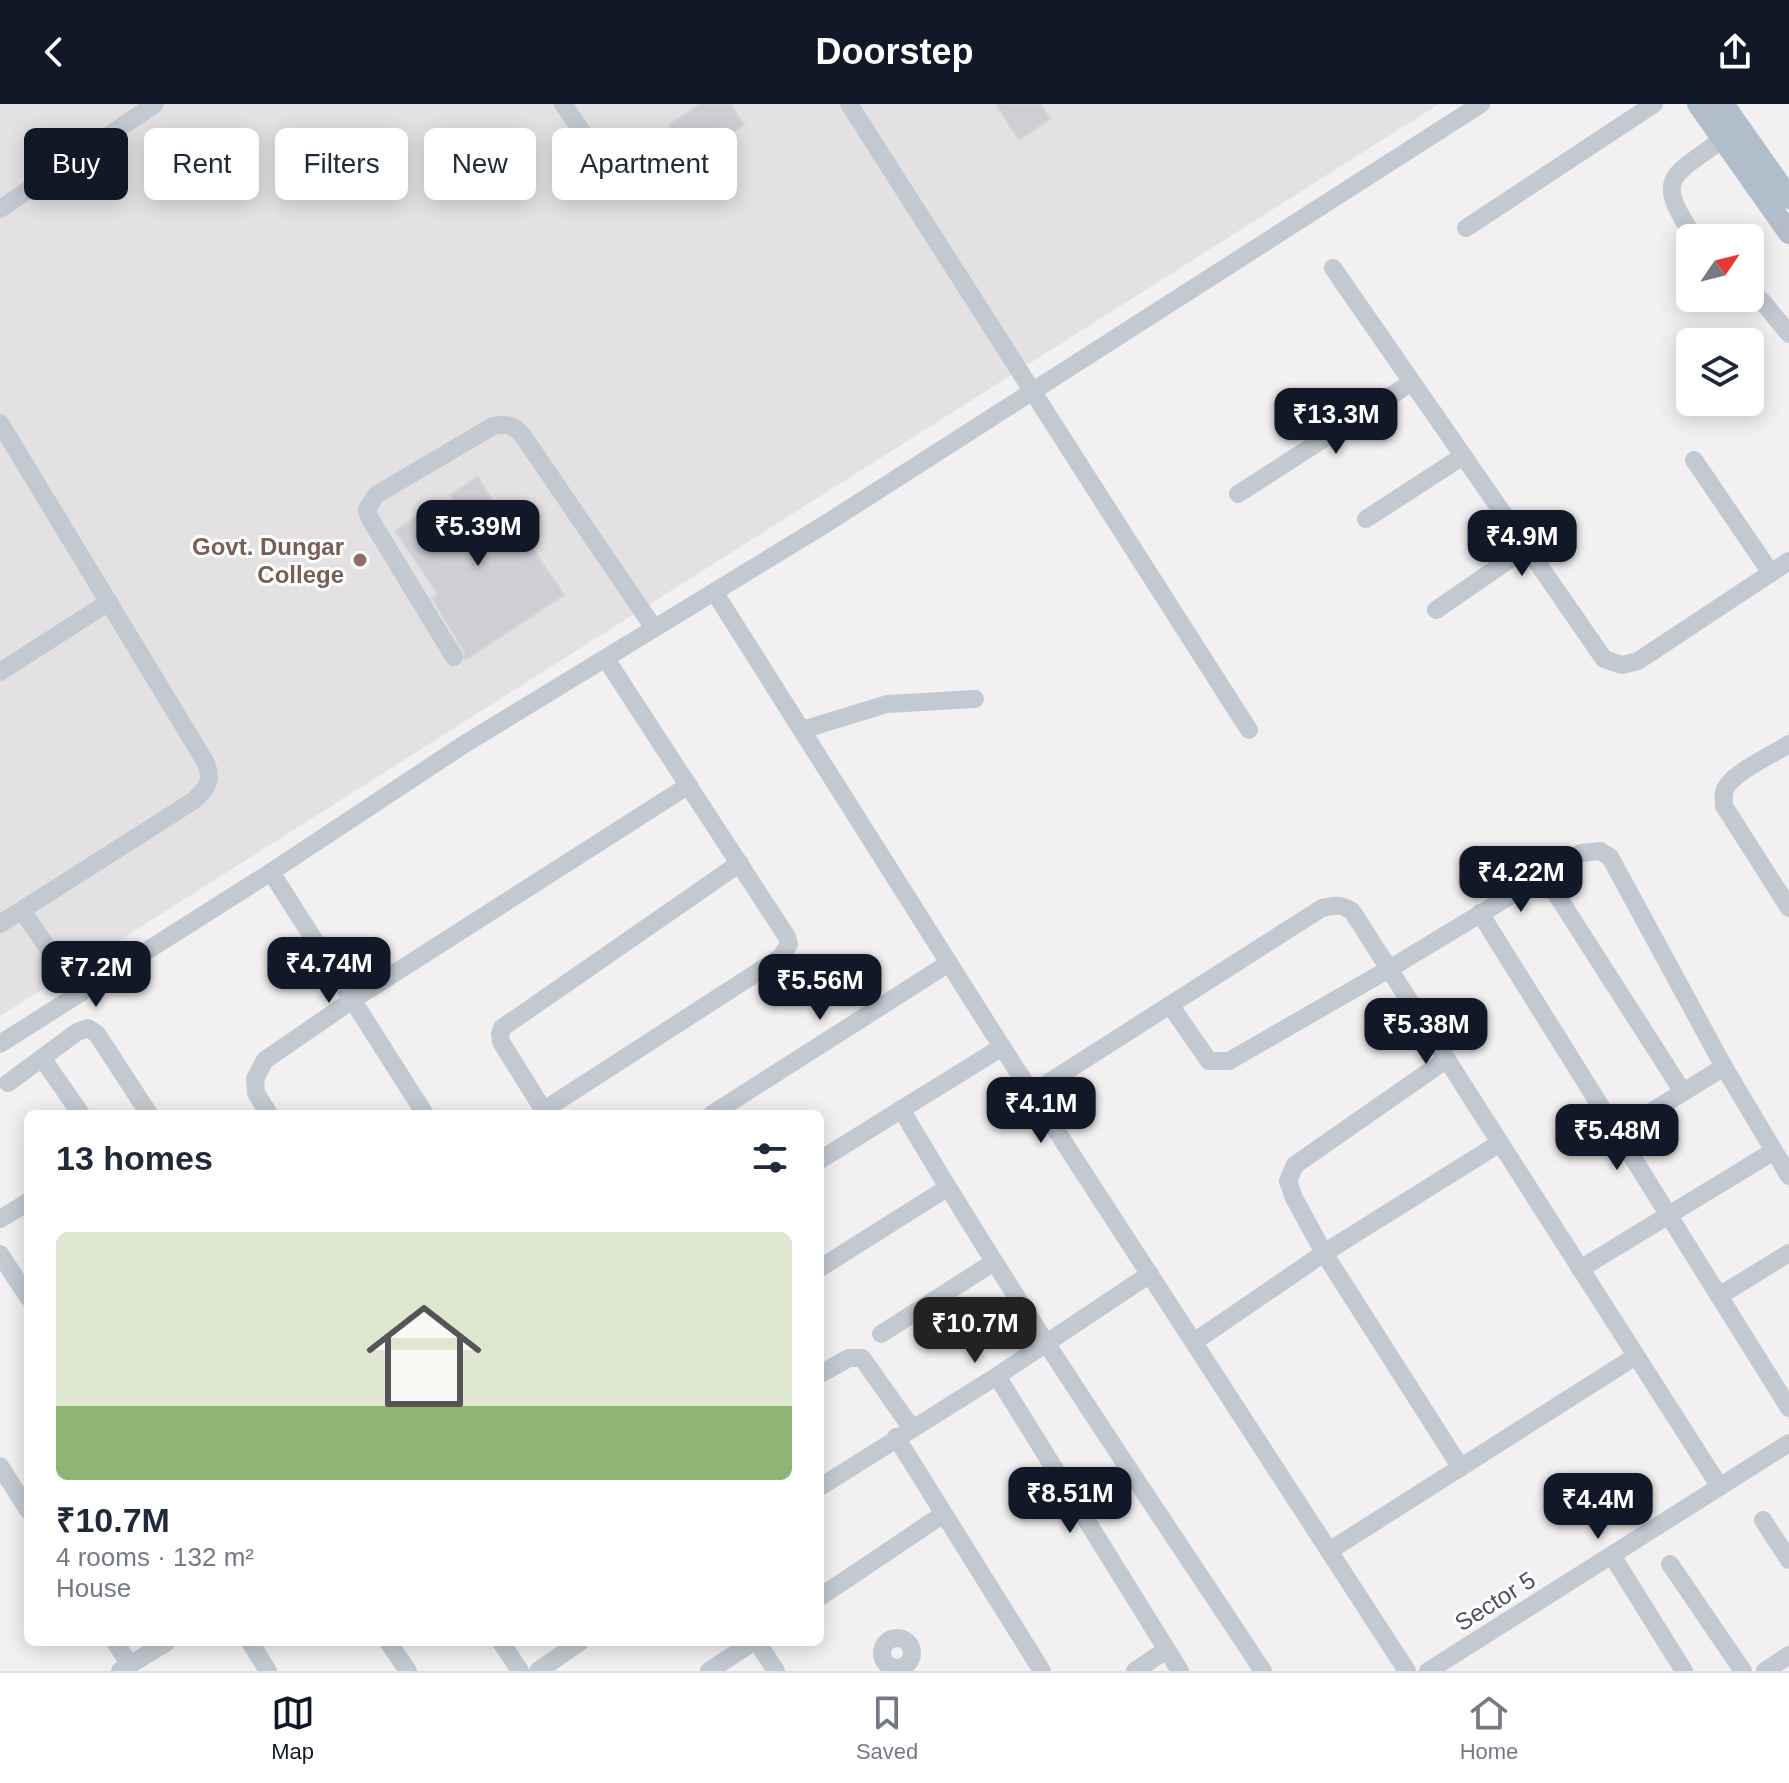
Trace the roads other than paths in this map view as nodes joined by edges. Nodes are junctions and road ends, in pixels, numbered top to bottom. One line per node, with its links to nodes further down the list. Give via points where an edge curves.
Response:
1 (155, 104): 11 (street)
2 (563, 104): 8 (street)
3 (849, 104): 19 (street)
4 (1481, 104): 19 (street)
5 (1654, 104): 13 (street)
6 (1698, 104): 9 (main road)
7 (1723, 104): 10 (main road)
8 (579, 128)
9 (1724, 138): 12 (street, via 1672,181 1675,209); 14 (main road)
10 (1789, 198)
11 (0, 209)
12 (1685, 224)
13 (1466, 228)
14 (1789, 233)
15 (1333, 268): 18 (street)
16 (1764, 303): 17 (street)
17 (1789, 334)
18 (1412, 382): 21 (street); 23 (street)
19 (1033, 391): 28 (street); 37 (street)
20 (0, 423): 29 (street)
21 (1463, 456): 24 (street); 25 (street)
22 (1694, 460): 27 (street)
23 (1238, 494)
24 (1366, 519)
25 (1526, 548): 27 (street, via 1597,651 1622,665 1638,661); 30 (street)
26 (1789, 561): 27 (street)
27 (1771, 573)
28 (715, 593): 31 (street); 36 (street)
29 (109, 602): 34 (street); 44 (street, via 206,763 209,784 193,801)
30 (1436, 610)
31 (654, 628): 32 (street, via 521,433 504,424 376,495 367,509); 33 (street)
32 (454, 657)
33 (606, 659): 39 (street); 41 (street, via 463,745)
34 (0, 672)
35 (975, 699): 36 (street, via 887,704)
36 (802, 730): 47 (street)
37 (1249, 730)
38 (1789, 744): 43 (street, via 1737,777 1723,794 1724,806)
39 (689, 785): 40 (street); 50 (street)
40 (740, 863): 66 (street, via 502,1028 501,1042); 67 (street, via 787,937 786,951)
41 (271, 872): 49 (street); 50 (street)
42 (1544, 875): 45 (street); 57 (street, via 1591,850 1610,857); 59 (street)
43 (1789, 908)
44 (23, 912): 46 (street); 49 (street)
45 (1480, 913): 48 (street); 69 (street)
46 (0, 923)
47 (949, 963): 54 (street); 68 (street)
48 (1389, 969): 51 (street, via 1229,1061 1209,1061); 51 (street, via 1352,911 1333,905); 56 (street)
49 (74, 996): 52 (street); 53 (street)
50 (351, 1001): 64 (street, via 265,1060 255,1079); 65 (street)
51 (1170, 1005): 60 (street)
52 (88, 1028): 55 (street); 63 (street)
53 (0, 1044)
54 (1002, 1047): 60 (street); 61 (street)
55 (42, 1058): 58 (street); 62 (street)
56 (1447, 1059): 70 (street); 78 (street, via 1290,1171 1294,1198)
57 (1724, 1067): 59 (street); 71 (street)
58 (8, 1083)
59 (1683, 1092): 69 (street)
60 (1032, 1093): 84 (street)
61 (901, 1109): 72 (street); 74 (street)
62 (78, 1110)
63 (146, 1110)
64 (267, 1110)
65 (422, 1110)
66 (544, 1110)
67 (548, 1110)
68 (718, 1110)
69 (1617, 1133): 76 (street)
70 (1500, 1143): 78 (street); 83 (street)
71 (1774, 1151): 73 (street); 76 (street)
72 (824, 1157)
73 (1789, 1176)
74 (947, 1188): 81 (street); 82 (street)
75 (24, 1204): 77 (street)
76 (1668, 1215): 83 (street); 86 (street)
77 (0, 1219)
78 (1324, 1253): 88 (street); 97 (street)
79 (1789, 1253): 86 (street)
80 (0, 1254): 85 (street)
81 (994, 1262): 87 (street); 89 (street)
82 (824, 1265)
83 (1580, 1269): 90 (street)
84 (1150, 1274): 88 (street); 89 (street)
85 (24, 1291)
86 (1719, 1296): 93 (street)
87 (881, 1334)
88 (1194, 1342): 105 (street)
89 (1046, 1344): 92 (street); 132 (street)
90 (1636, 1356): 97 (street); 99 (street)
91 (824, 1372): 94 (street, via 849,1358 862,1358)
92 (997, 1376): 94 (street); 118 (street)
93 (1789, 1408)
94 (904, 1432): 98 (street); 103 (street)
95 (1789, 1443): 99 (street, Sector 5)
96 (0, 1466): 100 (street)
97 (1461, 1468): 105 (street)
98 (824, 1484)
99 (1720, 1487): 106 (street, Sector 5)
100 (17, 1493): 101 (street); 102 (street)
101 (0, 1504)
102 (24, 1504)
103 (942, 1515): 109 (street); 129 (street)
104 (1763, 1520): 107 (street)
105 (1329, 1551): 133 (street)
106 (1613, 1557): 134 (street, Sector 5); 135 (street)
107 (1789, 1560)
108 (1670, 1564): 136 (street)
109 (824, 1594)
110 (117, 1646): 121 (street)
111 (161, 1646): 121 (street)
112 (252, 1646): 122 (street)
113 (391, 1646): 123 (street)
114 (504, 1646): 124 (street)
115 (574, 1646): 125 (street)
116 (749, 1646): 126 (street)
117 (758, 1646): 127 (street)
118 (1166, 1650): 130 (street); 131 (street)
119 (1789, 1655): 137 (street)
120 (885, 1660): 128 (street)
121 (125, 1668)
122 (268, 1671)
123 (408, 1671)
124 (520, 1671)
125 (538, 1671)
126 (709, 1671)
127 (776, 1671)
128 (868, 1671)
129 (1042, 1671)
130 (1135, 1671)
131 (1180, 1671)
132 (1263, 1671)
133 (1407, 1671)
134 (1428, 1671)
135 (1684, 1671)
136 (1743, 1671)
137 (1765, 1671)

